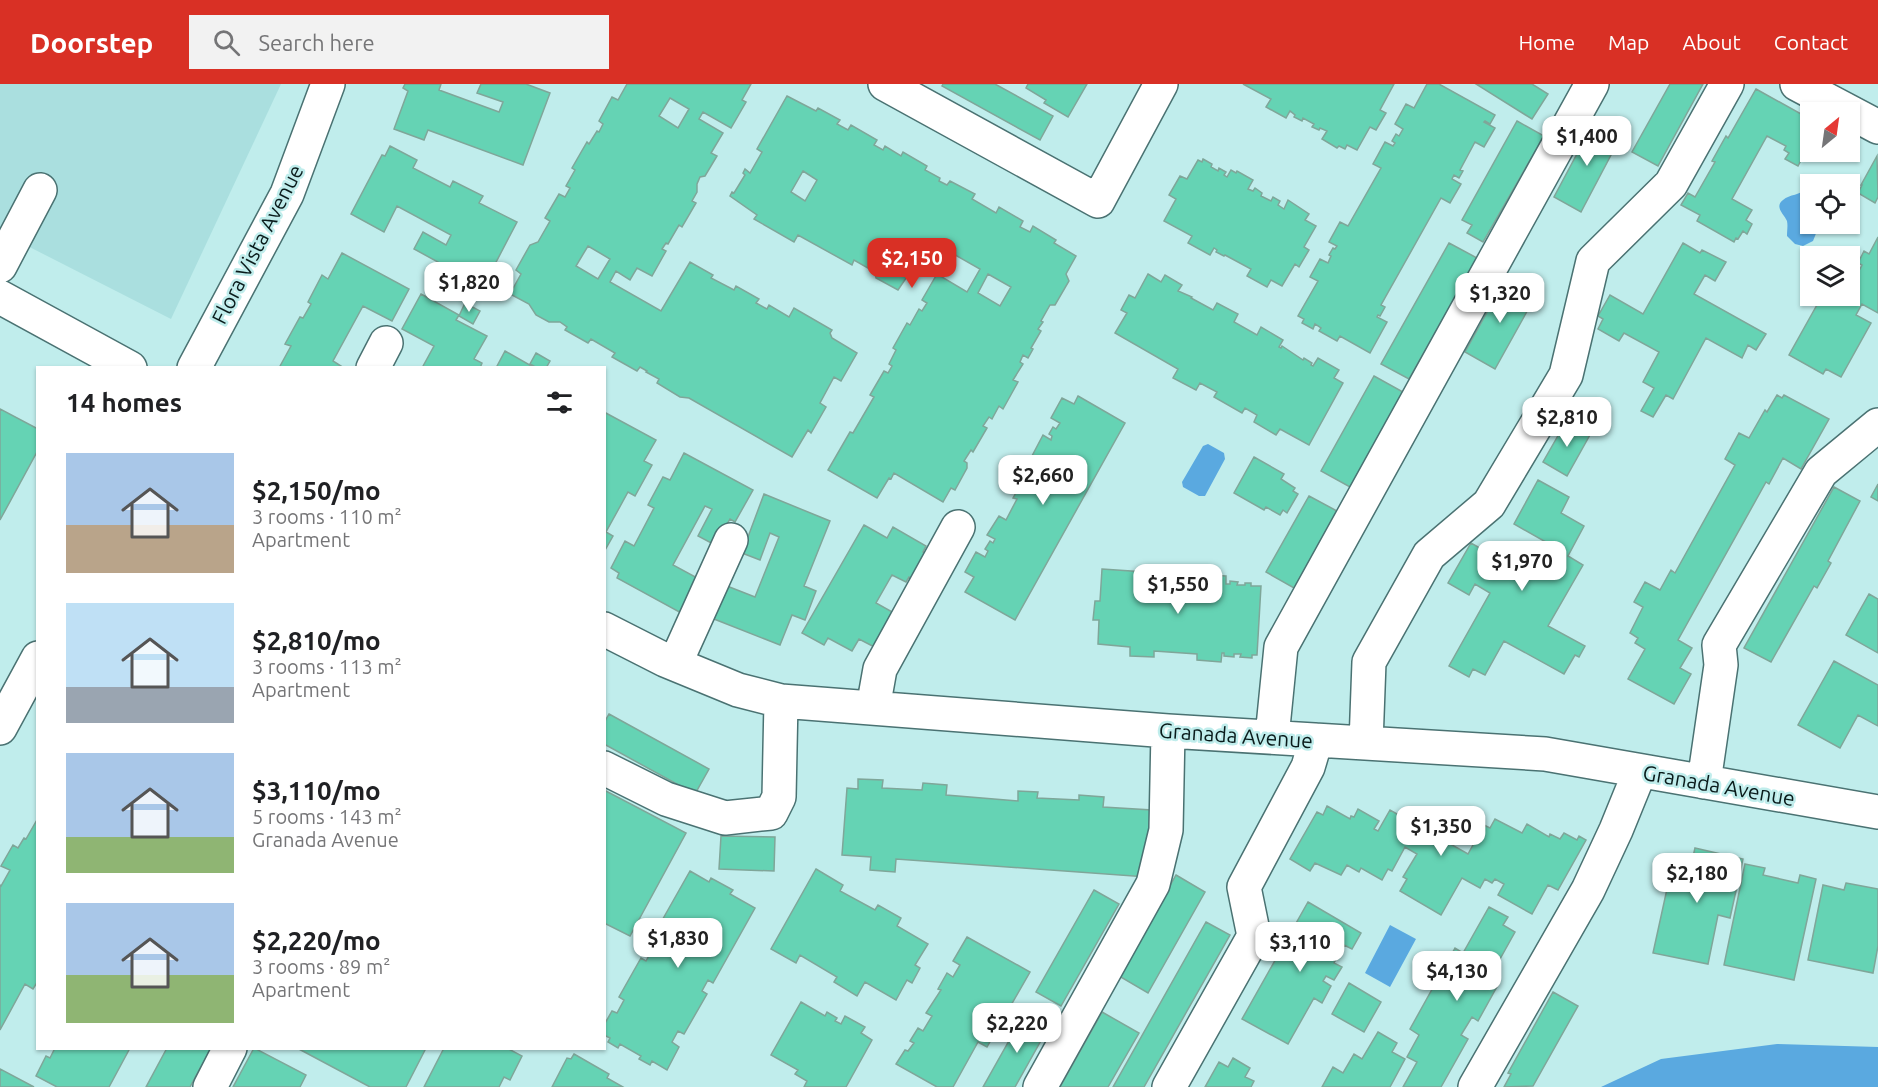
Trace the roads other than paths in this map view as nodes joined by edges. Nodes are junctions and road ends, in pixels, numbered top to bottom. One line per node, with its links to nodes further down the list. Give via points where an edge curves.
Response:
1 (328, 84): 12 (street, Flora Vista Avenue, via 286,194)
2 (885, 84): 3 (street, via 1098,201)
3 (1161, 84)
4 (1727, 84): 26 (street, via 1671,184 1593,261 1566,375 1489,504 1429,555 1369,662)
5 (1797, 84): 7 (street)
6 (1585, 87): 24 (street, via 1281,647)
7 (1878, 128)
8 (40, 190): 9 (street)
9 (0, 266)
10 (0, 297): 11 (street)
11 (126, 366)
12 (195, 366)
13 (1878, 425): 29 (street, via 1821,472 1719,645 1721,665)
14 (958, 527): 21 (street, via 880,669)
15 (731, 540): 18 (street)
16 (606, 630): 18 (street, Granada Avenue)
17 (36, 660): 19 (street)
18 (675, 664): 20 (street, Granada Avenue, via 738,690)
19 (8, 695): 22 (street)
20 (781, 701): 21 (street, Granada Avenue); 27 (street, via 779,797 771,813 725,818 666,799)
21 (873, 708): 23 (street, Granada Avenue)
22 (0, 728)
23 (1168, 731): 24 (street, Granada Avenue); 33 (street, via 1166,830 1153,884)
24 (1272, 737): 25 (street, Granada Avenue)
25 (1316, 740): 26 (street, Granada Avenue); 34 (street, via 1308,767 1244,887 1254,936)
26 (1366, 743): 28 (street, Granada Avenue, via 1545,754)
27 (606, 769)
28 (1640, 771): 29 (street, Granada Avenue); 35 (street, via 1588,890)
29 (1704, 782): 30 (street, Granada Avenue)
30 (1878, 812)
31 (230, 1050): 32 (street)
32 (210, 1087)
33 (1040, 1087)
34 (1169, 1087)
35 (1474, 1087)

